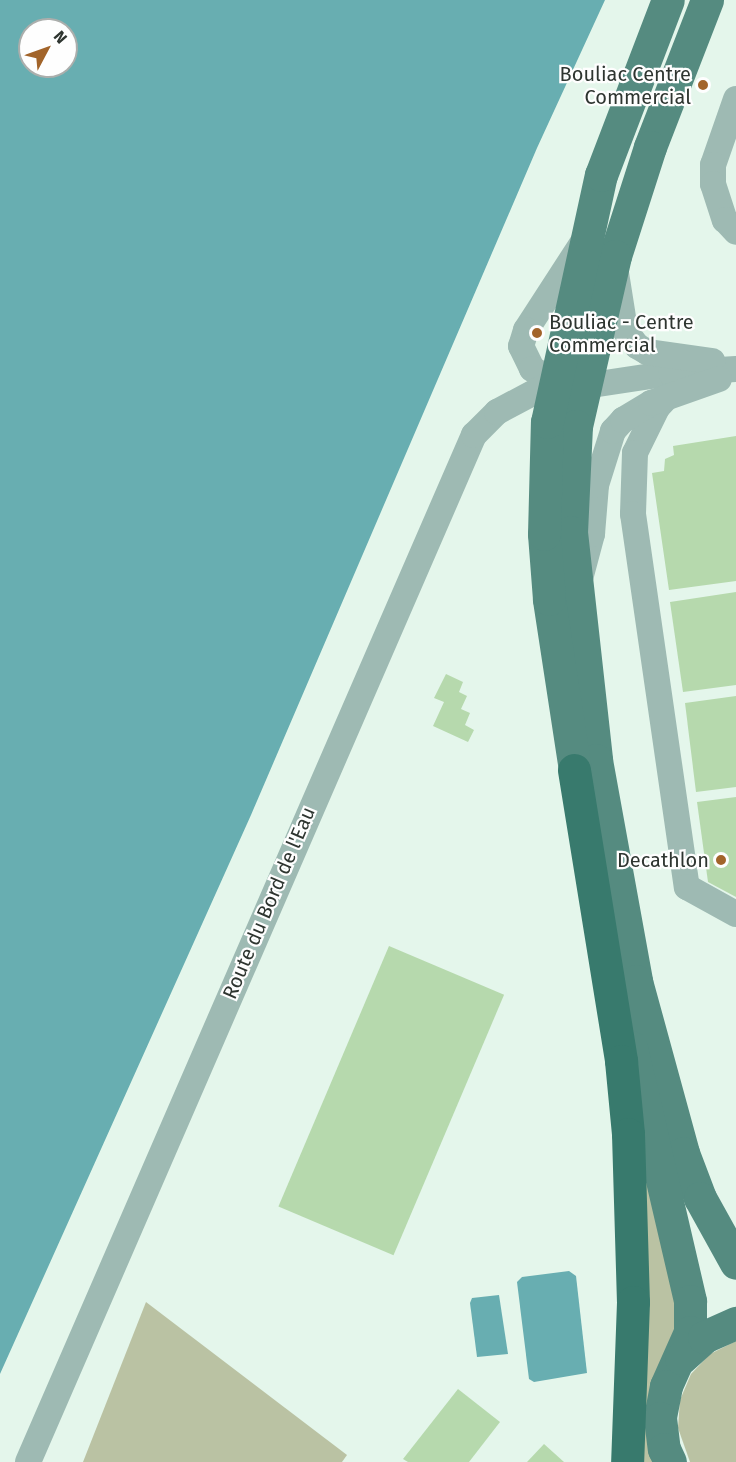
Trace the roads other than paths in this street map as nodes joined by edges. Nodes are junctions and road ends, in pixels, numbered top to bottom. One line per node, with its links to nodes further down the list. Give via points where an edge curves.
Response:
1 (668, 0): 7 (main road, via 602,175 585,239)
2 (707, 0): 5 (main road, via 650,147)
3 (736, 99): 4 (street, via 713,165 713,184 725,220)
4 (736, 232)
5 (615, 256): 6 (street, via 625,330 637,346 647,352); 7 (main road)
6 (736, 369): 7 (street, Route du Bord de l'Eau); 8 (street)
7 (570, 384): 9 (main road, via 576,426 572,478); 10 (main road, via 547,422 544,534 555,652); 15 (street, Route du Bord de l'Eau, via 497,412 474,435)
8 (668, 396): 9 (street, via 634,413 613,431 596,485 592,534); 11 (street, via 657,408 635,453 633,514 687,887)
9 (575, 597): 12 (main road, via 596,760 647,1023 700,1198)
10 (574, 770): 14 (main road, via 633,1056 688,1282 690,1332); 16 (highway, via 621,1061 628,1134 633,1302)
11 (736, 914)
12 (736, 1263)
13 (736, 1323): 14 (main road, via 704,1337)
14 (681, 1358): 17 (main road, via 666,1386 660,1418)
15 (28, 1462)
16 (627, 1462)
17 (670, 1462)

